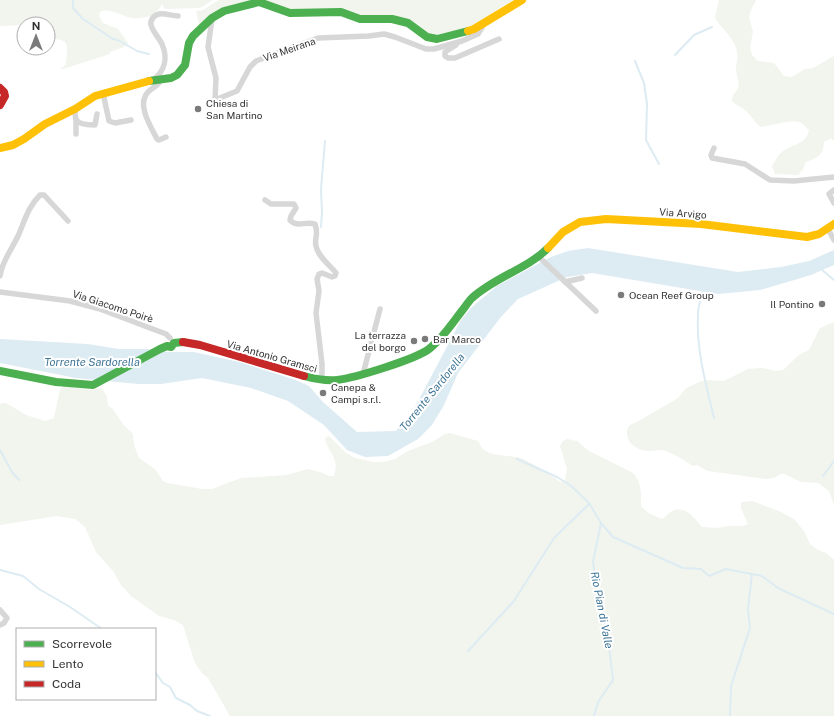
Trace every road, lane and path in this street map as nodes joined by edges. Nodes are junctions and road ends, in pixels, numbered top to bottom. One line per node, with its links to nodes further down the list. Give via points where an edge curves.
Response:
1 (522, 0): 4 (main road)
2 (178, 16): 7 (street, via 159,14 152,20 152,26 165,54 165,61)
3 (212, 18): 4 (main road, via 224,11 259,2 290,13 341,12 360,20 392,19 408,23 426,37 437,39 474,29); 6 (street, Via Meirana, via 208,47 216,78 215,100 237,91 256,61 318,38 384,34 426,49); 7 (main road, via 190,40 181,71 177,75)
4 (484, 23): 6 (street, Via Meirana, via 478,34)
5 (499, 39): 6 (street, Via Meirana, via 455,58 445,56 445,52)
6 (462, 41)
7 (157, 80): 9 (main road); 16 (street, via 158,85 145,96 144,112 157,139)
8 (0, 88): 10 (main road, via 6,95)
9 (103, 94): 11 (main road, via 95,96); 14 (street, via 109,121 115,123)
10 (0, 105)
11 (75, 109): 13 (street); 17 (main road, via 45,124 13,145)
12 (97, 114): 13 (street, via 96,124 93,125)
13 (76, 119): 15 (street)
14 (131, 120)
15 (76, 134)
16 (166, 137)
17 (0, 148)
18 (714, 148): 19 (street, via 712,158 744,164 770,180 794,181)
19 (834, 177)
20 (834, 190): 22 (street, via 829,194)
21 (265, 200): 38 (street, via 271,204 294,204 296,208 291,216 292,223 315,224 318,230 316,246 319,254 336,273 332,277 322,273 317,279 319,291 316,313)
22 (834, 203)
23 (68, 220): 27 (street, via 44,195 40,195 27,212 18,236 1,267)
24 (831, 227): 25 (street); 26 (main road, Via Arvigo, via 807,237 701,224 588,220 568,228)
25 (834, 240)
26 (540, 258): 29 (street); 31 (main road, Via Arvigo, via 500,278)
27 (0, 276)
28 (582, 278): 29 (street)
29 (564, 282): 33 (street)
30 (0, 292): 34 (street, Via Giacomo Poirè, via 70,301 100,309 166,334)
31 (472, 298): 37 (main road, Via Antonio Gramsci, via 429,349 417,356)
32 (380, 309): 37 (street)
33 (596, 311)
34 (168, 344): 35 (main road, Via Giacomo Poirè, via 184,342); 36 (main road, via 93,385 67,384)
35 (200, 345): 38 (main road, Via Antonio Gramsci)
36 (4, 372)
37 (363, 374): 38 (main road, Via Antonio Gramsci, via 337,380)
38 (322, 380)
39 (0, 610): 40 (street, via 6,618)
40 (0, 625)

